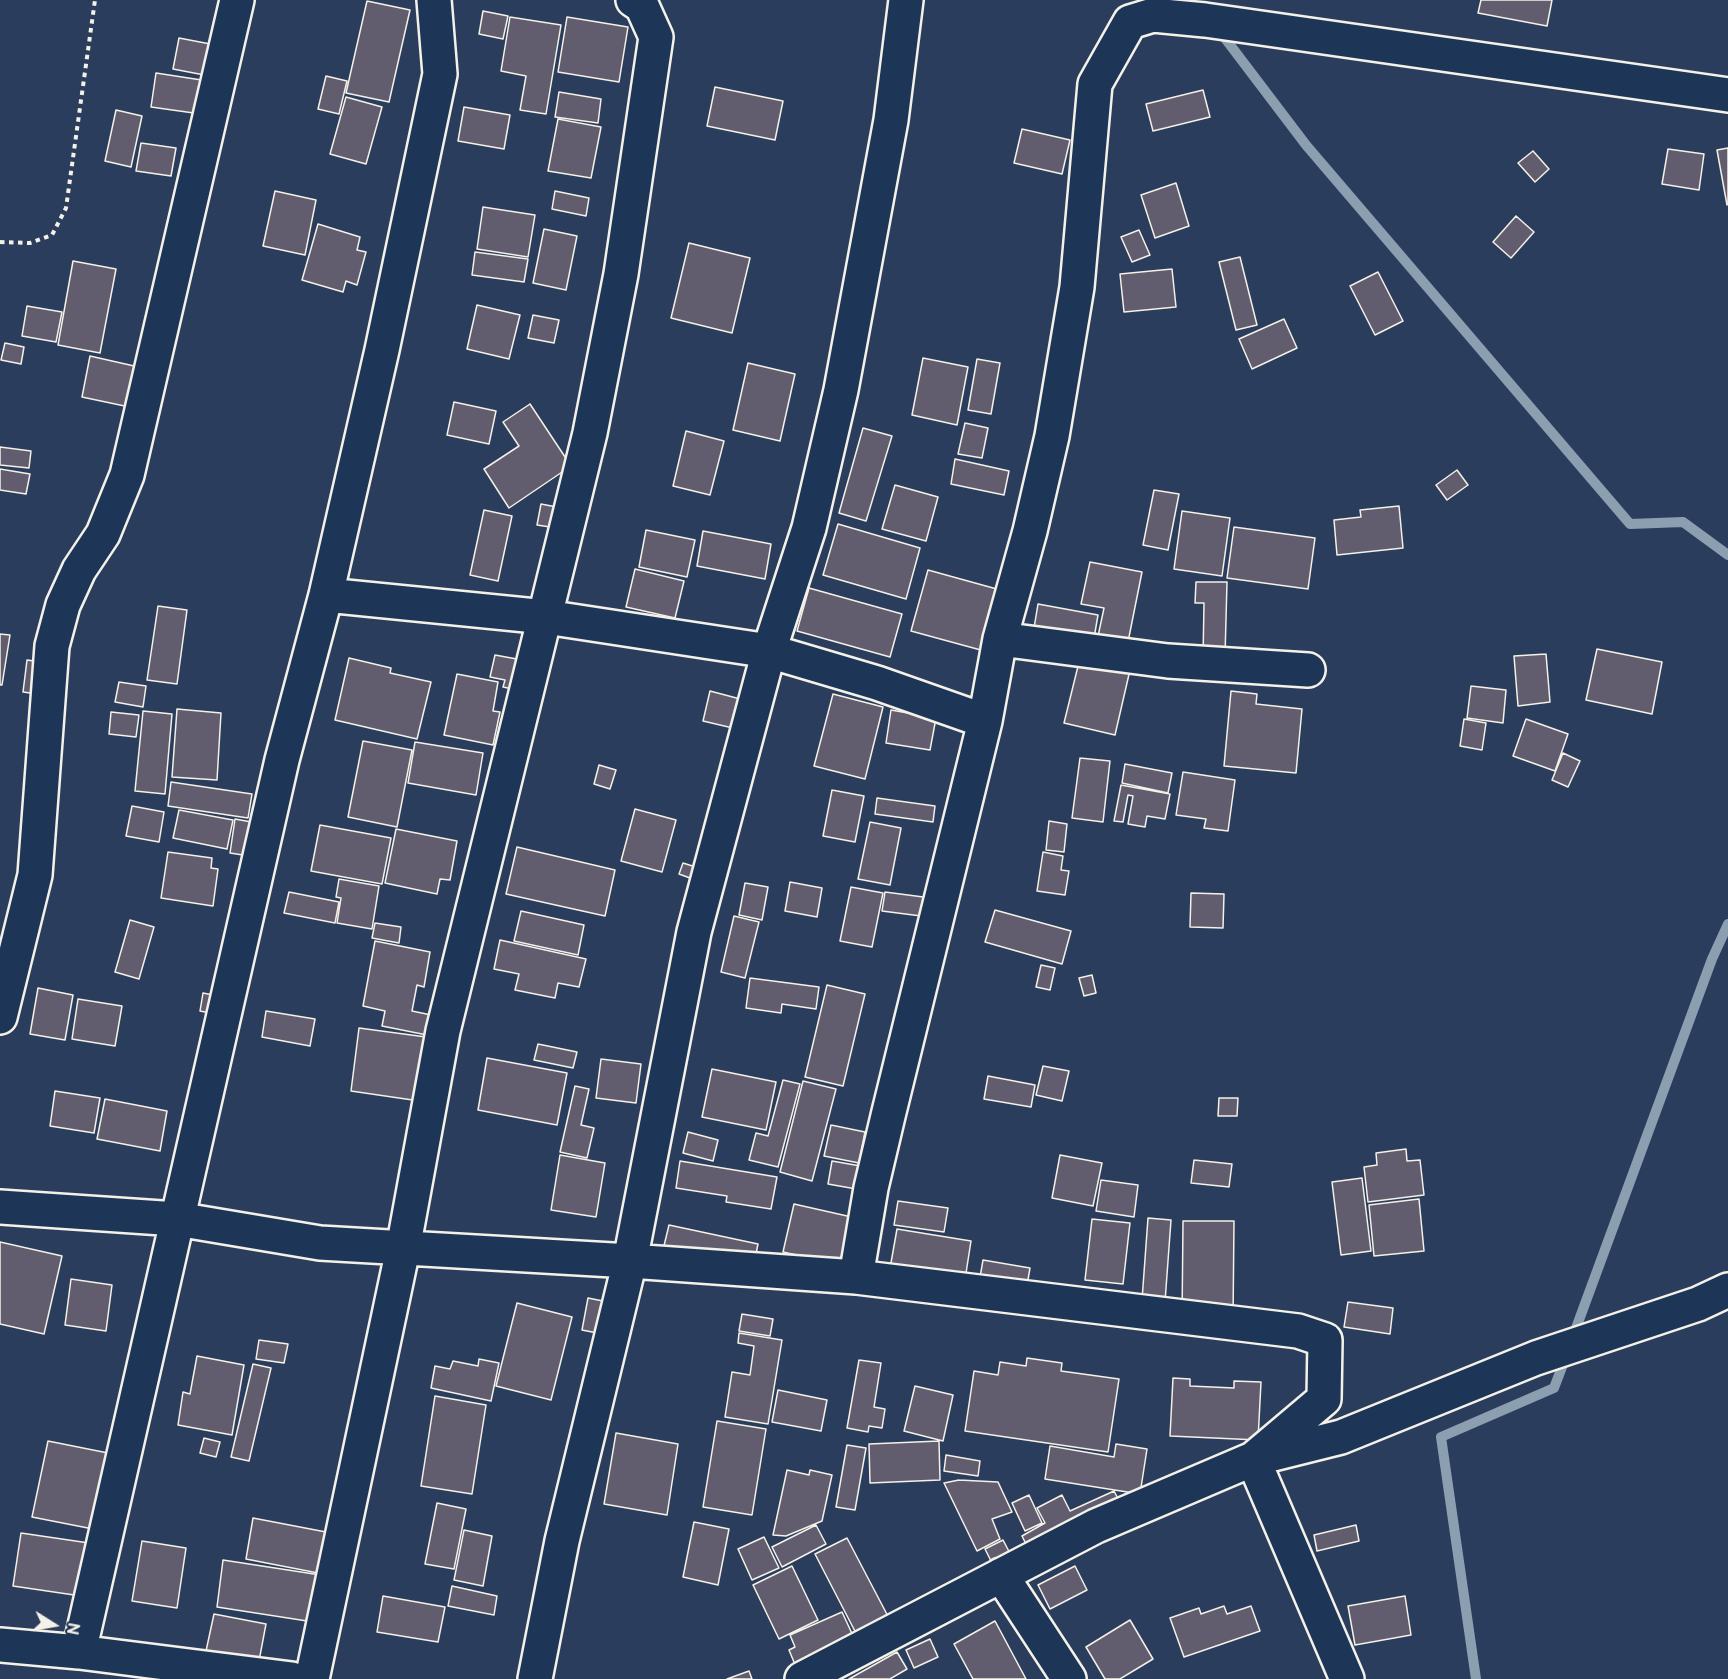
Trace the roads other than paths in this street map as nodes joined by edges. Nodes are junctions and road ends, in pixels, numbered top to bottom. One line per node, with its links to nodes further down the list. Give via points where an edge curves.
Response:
1 (237, 0): 12 (street, via 127,475 103,534 78,570 52,646 35,875)
2 (434, 0): 6 (street, via 440,74)
3 (633, 0): 7 (street, via 642,6 656,37 651,84 621,274 590,433)
4 (906, 0): 9 (street, via 891,120 841,390 809,528)
5 (1728, 95): 8 (street, via 1205,20 1153,15 1130,22 1095,84 1077,287 1052,436)
6 (326, 595): 7 (street); 14 (street, via 282,760)
7 (546, 617): 9 (street); 15 (street, via 442,1031)
8 (1000, 639): 10 (street, via 1167,661); 11 (street)
9 (769, 651): 11 (street, via 877,683); 16 (street, via 694,932)
10 (1308, 670)
11 (985, 722): 17 (street, via 871,1188)
12 (0, 1017)
13 (0, 1207): 14 (street)
14 (177, 1219): 15 (street, via 320,1243); 22 (street)
15 (403, 1249): 16 (street); 25 (street)
16 (630, 1261): 17 (street); 26 (street, via 562,1541)
17 (856, 1277): 19 (street, via 1298,1331 1325,1340 1324,1399)
18 (1728, 1290): 19 (street, via 1698,1304 1536,1358 1341,1437)
19 (1253, 1459): 20 (street, via 1096,1526); 29 (street)
20 (1001, 1575): 27 (street); 28 (street)
21 (0, 1645): 22 (street)
22 (79, 1652): 23 (street)
23 (241, 1676): 24 (street)
24 (292, 1679)
25 (312, 1679)
26 (536, 1679)
27 (802, 1679)
28 (1069, 1679)
29 (1347, 1679)

